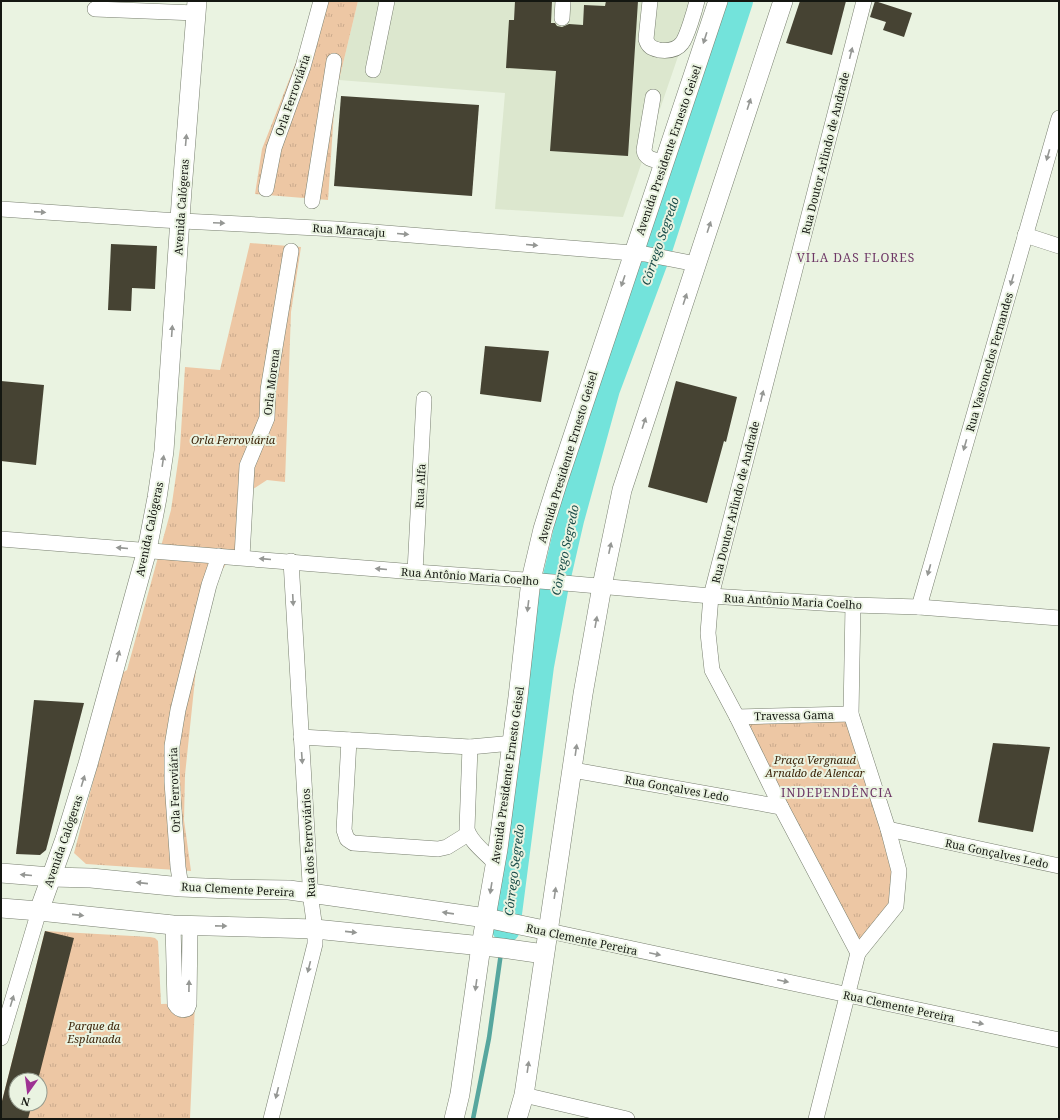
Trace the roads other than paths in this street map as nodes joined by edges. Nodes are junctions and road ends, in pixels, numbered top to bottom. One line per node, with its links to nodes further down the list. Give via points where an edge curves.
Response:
1 (321, 1): 17 (street, Orla Ferroviária, via 303,67 274,148)
2 (387, 1): 13 (street)
3 (563, 1): 11 (street)
4 (650, 1): 5 (street, via 646,39 652,48 666,51 682,43)
5 (697, 1)
6 (718, 1): 16 (main road, Avenida Presidente Ernesto Geisel, one-way to 16)
7 (783, 1): 25 (main road, one-way to 7)
8 (864, 1): 35 (street, Rua Doutor Arlindo de Andrade, one-way to 8)
9 (197, 7): 10 (street); 20 (main road, Avenida Calógeras, one-way to 9)
10 (95, 9)
11 (562, 18)
12 (334, 60): 18 (street)
13 (373, 70)
14 (654, 97): 16 (street, via 644,155)
15 (1059, 118): 21 (street, Rua Vasconcelos Fernandes, one-way to 21)
16 (664, 162): 24 (main road, Avenida Presidente Ernesto Geisel)
17 (266, 188)
18 (312, 201)
19 (1, 209): 20 (street, Rua Maracaju, one-way to 20)
20 (180, 221): 24 (street, Rua Maracaju, one-way to 24, via 336,229); 28 (main road, Avenida Calógeras, one-way to 20, via 164,452)
21 (1025, 235): 22 (street); 37 (street, Rua Vasconcelos Fernandes, one-way to 37)
22 (1059, 246)
23 (291, 251): 30 (street, Orla Morena, via 268,390 267,418 247,466)
24 (639, 253): 25 (street, Rua Maracaju); 33 (main road, Avenida Presidente Ernesto Geisel, one-way to 33, via 558,480)
25 (690, 263): 34 (main road, one-way to 25)
26 (424, 399): 32 (street, Rua Alfa)
27 (1, 539): 28 (street, Rua Antônio Maria Coelho, one-way to 27)
28 (147, 550): 29 (street, Rua Antônio Maria Coelho); 52 (main road, Avenida Calógeras, one-way to 28, via 88,764)
29 (219, 556): 30 (street, Rua Antônio Maria Coelho); 53 (street, Orla Ferroviária, via 203,607 172,746 172,790)
30 (242, 557): 31 (street, Rua Antônio Maria Coelho, one-way to 30)
31 (291, 561): 32 (street, Rua Antônio Maria Coelho, one-way to 31); 41 (street, Rua dos Ferroviários, one-way to 41)
32 (415, 572): 33 (street, Rua Antônio Maria Coelho)
33 (531, 580): 34 (street, Rua Antônio Maria Coelho); 43 (main road, Avenida Presidente Ernesto Geisel, one-way to 43)
34 (594, 586): 35 (street, Rua Antônio Maria Coelho); 45 (main road, one-way to 34)
35 (711, 596): 36 (street, Rua Antônio Maria Coelho); 40 (street, Rua Doutor Arlindo de Andrade, via 708,633 712,670)
36 (853, 605): 37 (street, Rua Antônio Maria Coelho); 39 (street)
37 (919, 607): 38 (street, Rua Antônio Maria Coelho)
38 (1059, 618)
39 (851, 714): 40 (street, Travessa Gama); 47 (street)
40 (737, 717): 46 (street, Rua Doutor Arlindo de Andrade)
41 (301, 737): 42 (street); 54 (street, Rua dos Ferroviários, one-way to 54)
42 (349, 740): 44 (street); 48 (street, via 344,830 346,839 353,843 438,849 447,847)
43 (512, 743): 44 (street); 49 (main road, Avenida Presidente Ernesto Geisel)
44 (470, 747): 48 (street)
45 (573, 770): 46 (street, Rua Gonçalves Ledo); 59 (main road, one-way to 45)
46 (780, 807): 62 (street, Rua Doutor Arlindo de Andrade)
47 (888, 829): 50 (street, Rua Gonçalves Ledo); 62 (street, via 898,871 896,906)
48 (468, 834): 49 (street)
49 (495, 863): 57 (main road, Avenida Presidente Ernesto Geisel, one-way to 57)
50 (1059, 866)
51 (1, 873): 52 (main road, Rua Clemente Pereira, one-way to 51)
52 (51, 877): 53 (main road, Rua Clemente Pereira, one-way to 52, via 91,878); 56 (main road, Avenida Calógeras)
53 (181, 887): 54 (main road, Rua Clemente Pereira, via 289,890)
54 (310, 894): 57 (main road, Rua Clemente Pereira, one-way to 54); 58 (street, Rua dos Ferroviários)
55 (1, 908): 56 (main road)
56 (39, 910): 58 (main road, one-way to 58, via 182,925); 64 (street, Avenida Calógeras, one-way to 56)
57 (486, 918): 59 (main road, Rua Clemente Pereira); 60 (main road, Avenida Presidente Ernesto Geisel)
58 (315, 929): 60 (main road, one-way to 60); 67 (street, Rua dos Ferroviários, one-way to 67, via 315,944)
59 (542, 930): 61 (main road); 63 (street, Rua Clemente Pereira, one-way to 63)
60 (481, 946): 61 (main road); 68 (main road, Avenida Presidente Ernesto Geisel, one-way to 68, via 460,1094)
61 (537, 953): 66 (main road, one-way to 61)
62 (858, 954): 63 (street)
63 (849, 995): 65 (street, Rua Clemente Pereira, one-way to 65); 71 (street)
64 (1, 1038)
65 (1059, 1040)
66 (524, 1095): 69 (main road); 70 (street)
67 (270, 1119)
68 (454, 1119)
69 (517, 1119)
70 (627, 1119)
71 (816, 1119)

